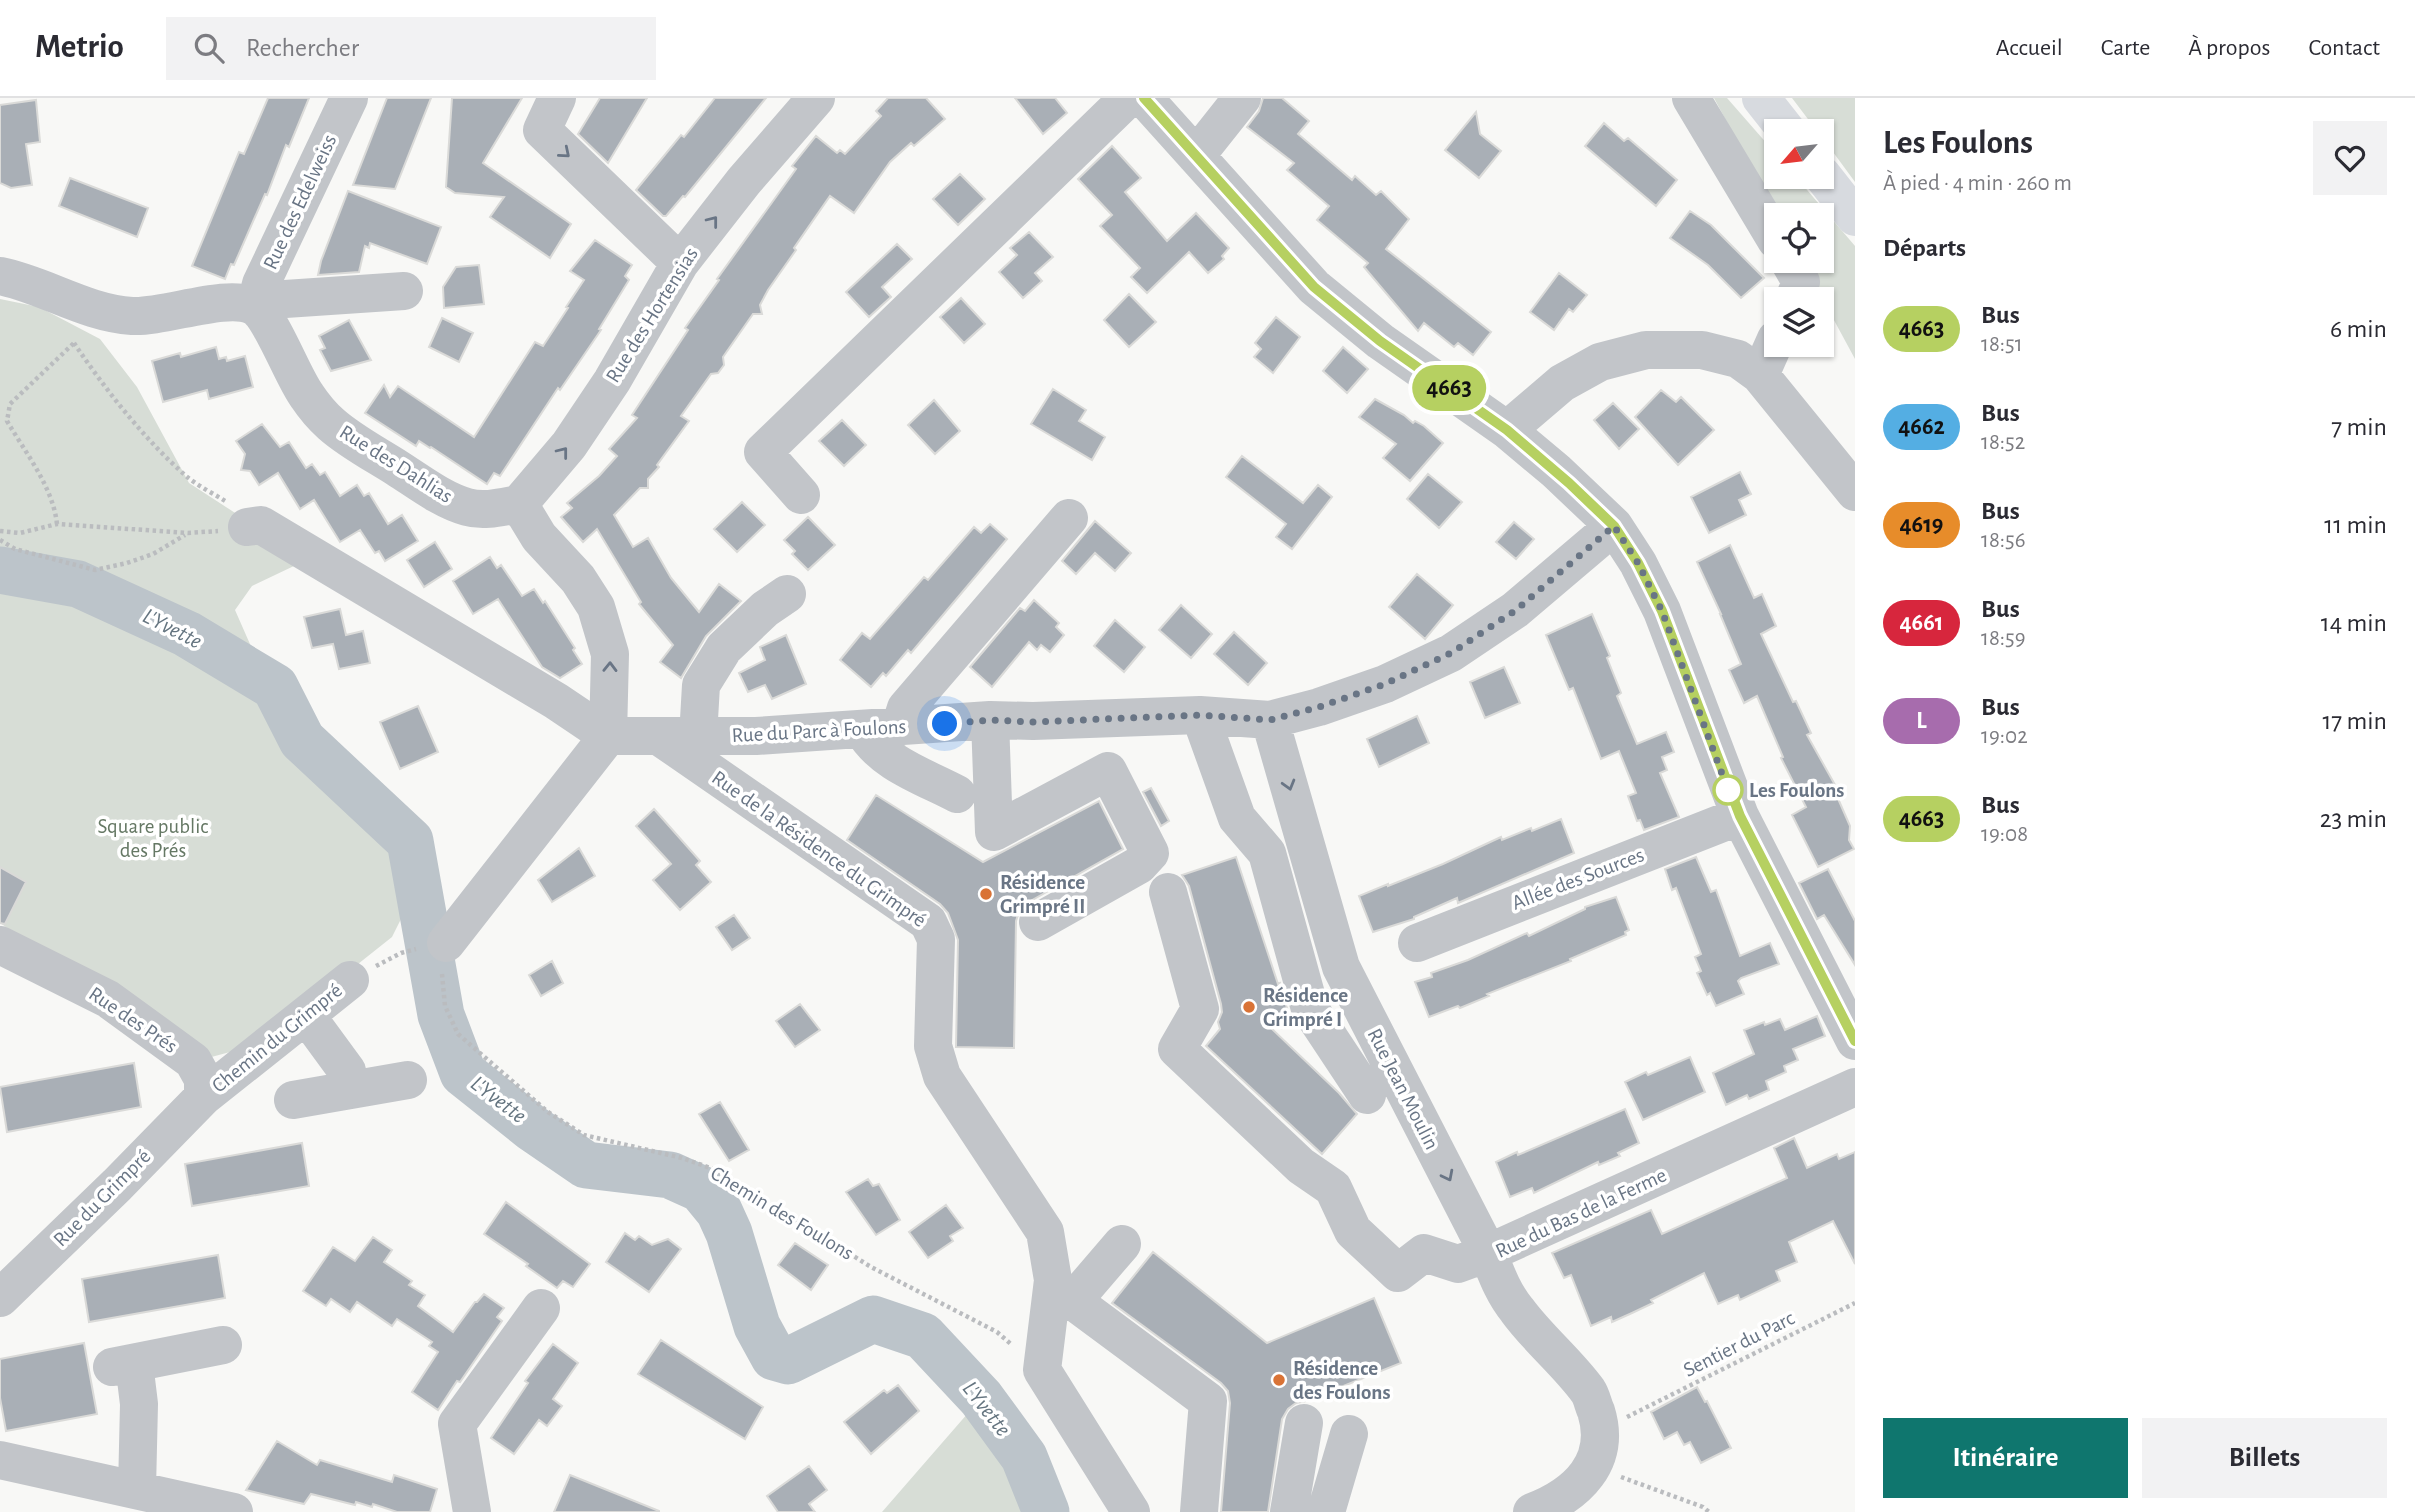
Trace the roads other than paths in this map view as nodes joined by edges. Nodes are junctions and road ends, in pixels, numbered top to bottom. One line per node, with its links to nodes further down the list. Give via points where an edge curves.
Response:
1 (349, 98): 17 (street, Rue des Edelweiss, via 261,284)
2 (557, 98): 14 (street, one-way to 14, via 542,130)
3 (816, 98): 14 (street, Rue des Hortensias, one-way to 3)
4 (1128, 98): 22 (street, via 763,452)
5 (1144, 98): 10 (street)
6 (1242, 98): 10 (street)
7 (1690, 98): 13 (street)
8 (1761, 98): 9 (highway)
9 (1778, 119)
10 (1196, 156): 20 (street, via 1314,287 1380,341)
11 (1833, 189): 12 (highway)
12 (1855, 217)
13 (1764, 220)
14 (680, 263): 23 (street, Rue des Hortensias, one-way to 14, via 569,445)
15 (0, 276): 17 (street, via 132,316 215,304)
16 (404, 290): 17 (street, via 285,299)
17 (255, 307): 23 (street, Rue des Dahlias, via 277,337 307,397 331,424 467,508)
18 (1768, 357): 19 (street)
19 (1760, 375): 20 (street, via 1738,359 1702,350 1646,350 1600,362 1562,383); 21 (street)
20 (1507, 430): 25 (street)
21 (1855, 492)
22 (801, 495)
23 (519, 504): 32 (street, one-way to 23, via 610,654 596,607 578,579 539,537)
24 (1069, 518): 31 (street, via 906,708)
25 (1614, 526): 30 (street, Rue du Parc à Foulons, via 1516,610 1451,653 1385,684); 36 (street, via 1662,611)
26 (247, 527): 32 (street, via 261,525)
27 (787, 594): 34 (street, via 724,648 706,676 701,685)
28 (1200, 715): 29 (street, Rue du Parc à Foulons); 30 (street, Rue du Parc à Foulons); 48 (street, via 1237,818 1267,853 1310,1009)
29 (990, 720): 31 (street, Rue du Parc à Foulons); 38 (street, via 994,832 1108,771 1150,853 1139,865)
30 (1270, 720): 52 (street, Rue Jean Moulin, one-way to 52, via 1341,967)
31 (882, 729): 34 (street, Rue du Parc à Foulons); 35 (street, via 870,743 894,762)
32 (608, 736): 33 (street, Rue du Parc à Foulons); 39 (street)
33 (660, 737): 34 (street, Rue du Parc à Foulons); 62 (street, Rue de la Résidence du Grimpré, via 928,922 936,939 933,1046 942,1076 1045,1232 1053,1280 1042,1370)
34 (698, 737)
35 (957, 794)
36 (1740, 816): 40 (street, Allée des Sources); 44 (street)
37 (1168, 892): 52 (street, via 1200,1009 1177,1049 1301,1166 1333,1188 1353,1231 1398,1273 1424,1253 1458,1264)
38 (1038, 922)
39 (446, 943)
40 (1417, 943)
41 (0, 945): 49 (street, Rue des Prés, via 108,999 193,1060 203,1079)
42 (350, 980): 43 (street, Chemin du Grimpré)
43 (306, 1015): 47 (street, via 346,1071); 49 (street, Chemin du Grimpré)
44 (1855, 1041)
45 (408, 1080): 47 (street)
46 (1855, 1087): 52 (street, Rue du Bas de la Ferme)
47 (350, 1090): 50 (street)
48 (1367, 1095)
49 (203, 1097): 53 (street, Rue du Grimpré)
50 (293, 1100)
51 (1122, 1244): 63 (street, via 1073,1301 1208,1401)
52 (1488, 1253): 66 (street, Rue du Bas de la Ferme, via 1505,1295 1590,1393 1601,1427 1593,1467 1574,1489)
53 (0, 1297)
54 (541, 1308): 61 (street, via 457,1424)
55 (223, 1345): 59 (street, via 123,1365 139,1404)
56 (1304, 1423): 64 (street)
57 (1349, 1434): 65 (street)
58 (0, 1460): 59 (street)
59 (158, 1500): 60 (street)
60 (234, 1512)
61 (472, 1512)
62 (1131, 1512)
63 (1199, 1512)
64 (1289, 1512)
65 (1326, 1512)
66 (1532, 1512)

